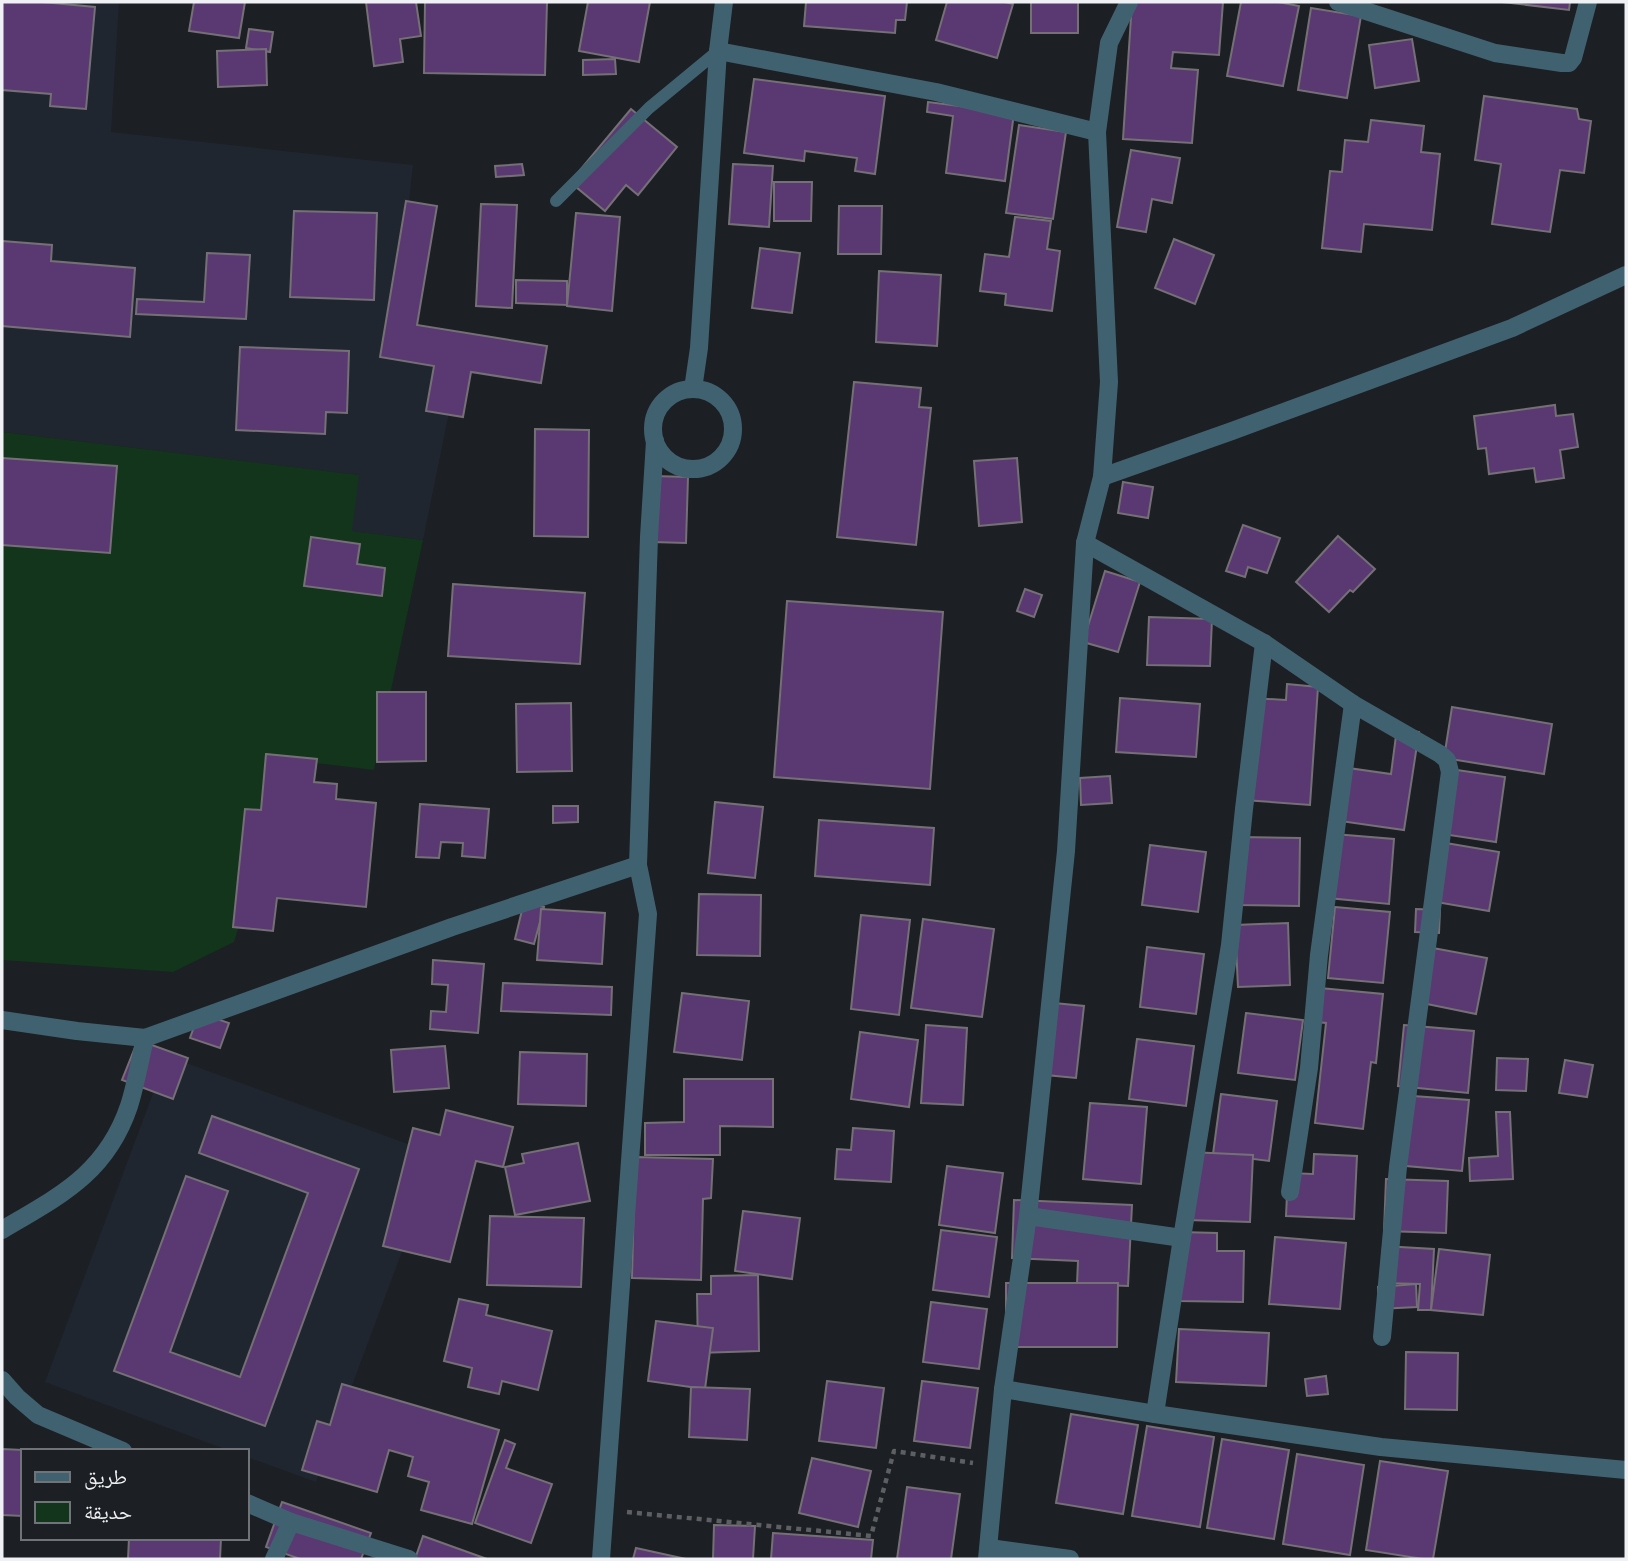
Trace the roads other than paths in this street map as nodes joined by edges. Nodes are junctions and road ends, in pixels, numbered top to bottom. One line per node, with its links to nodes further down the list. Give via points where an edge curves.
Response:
1 (724, 2): 5 (street)
2 (1129, 2): 6 (street, via 1109,43)
3 (1338, 2): 4 (street, via 1495,53 1562,63 1573,58)
4 (1588, 2)
5 (718, 51): 6 (street, via 936,92); 7 (lane, via 649,108); 9 (street)
6 (1097, 132): 11 (street, via 1109,382)
7 (556, 201)
8 (1626, 275): 11 (street, via 1500,333)
9 (693, 389): 10 (street, via 670,396 661,405 655,416); 10 (street, via 707,391 727,408 733,435 729,447 708,466 682,467 670,461)
10 (655, 441): 15 (street)
11 (1102, 477): 12 (street)
12 (1085, 543): 13 (street); 19 (street, via 1066,851)
13 (1264, 643): 14 (street); 21 (street, via 1230,945)
14 (1353, 705): 18 (street); 22 (street, via 1440,754 1450,772 1398,1167)
15 (638, 865): 17 (street, via 452,926); 33 (street, via 648,914)
16 (2, 1020): 17 (street)
17 (145, 1038): 20 (street, via 130,1105 101,1159 64,1194)
18 (1290, 1192)
19 (1028, 1216): 21 (street); 24 (street)
20 (2, 1230)
21 (1182, 1238): 25 (street)
22 (1382, 1337)
23 (2, 1380): 26 (street, via 38,1415)
24 (1003, 1389): 25 (street); 30 (street)
25 (1156, 1414): 27 (street, via 1381,1447)
26 (118, 1449)
27 (1626, 1470)
28 (248, 1503): 29 (street)
29 (291, 1522): 31 (street); 32 (street)
30 (988, 1554): 34 (street)
31 (274, 1559)
32 (409, 1559)
33 (601, 1559)
34 (1070, 1559)

